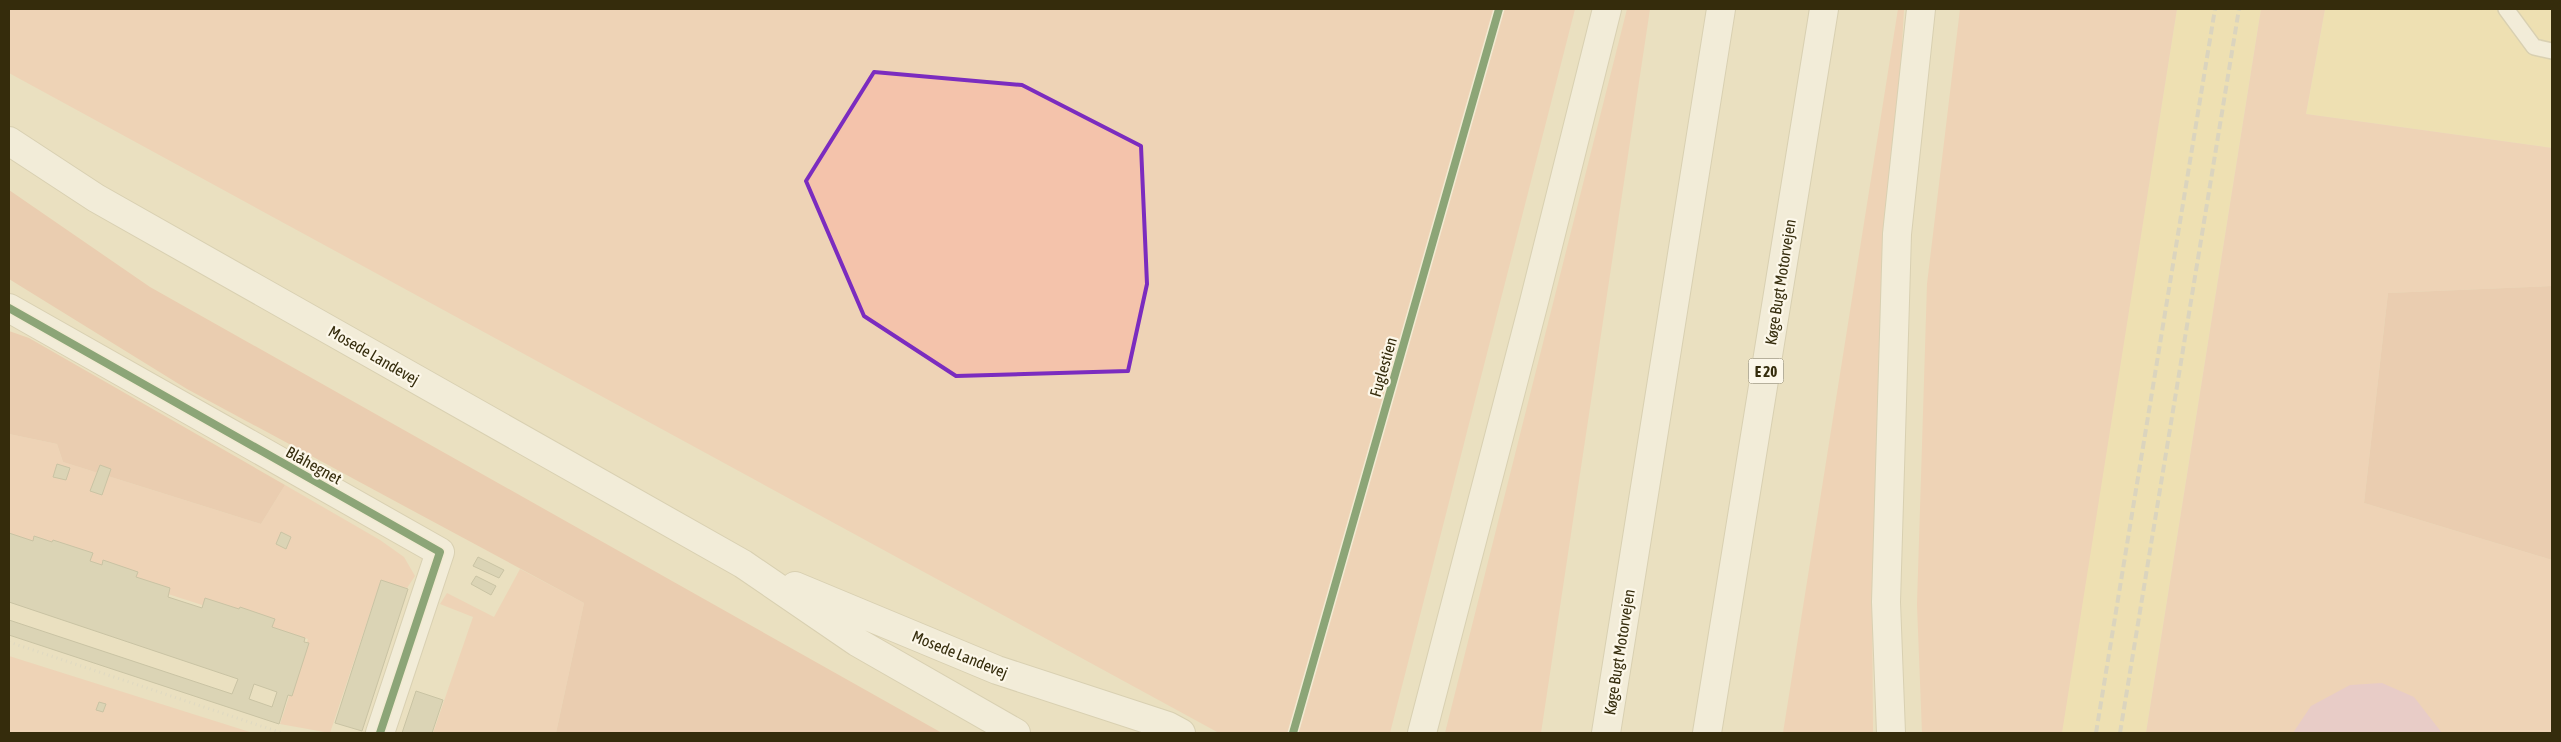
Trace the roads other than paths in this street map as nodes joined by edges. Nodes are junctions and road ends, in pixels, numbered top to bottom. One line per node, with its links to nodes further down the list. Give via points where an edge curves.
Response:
1 (1607, 9): 13 (main road)
2 (1721, 9): 14 (main road, Køge Bugt Motorvejen)
3 (1824, 9): 15 (main road, Køge Bugt Motorvejen / E 20)
4 (1921, 9): 16 (main road, via 1897,234 1886,602)
5 (2506, 9): 6 (lane, via 2534,47)
6 (2552, 51)
7 (9, 141): 9 (main road, Mosede Landevej, via 96,198)
8 (9, 308): 10 (main road, Blåhegnet, via 440,552)
9 (743, 564): 11 (main road, Mosede Landevej, via 857,642); 12 (main road, Mosede Landevej, via 997,670)
10 (380, 733)
11 (1016, 733)
12 (1181, 733)
13 (1422, 733)
14 (1606, 733)
15 (1707, 733)
16 (1891, 733)

